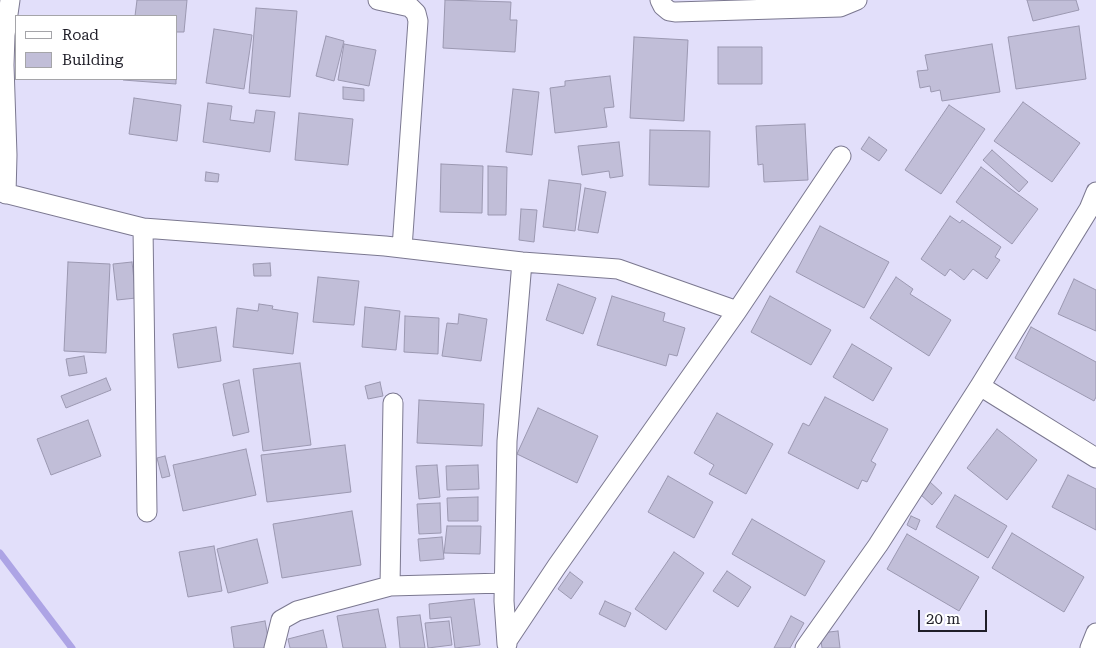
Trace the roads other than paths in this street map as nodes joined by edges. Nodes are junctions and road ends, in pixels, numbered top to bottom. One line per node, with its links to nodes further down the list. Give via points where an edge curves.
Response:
1 (10, 0): 7 (street, via 5,35 7,155)
2 (378, 0): 9 (street, via 410,8 416,13 418,22)
3 (660, 0): 4 (street, via 669,11 675,12 840,7)
4 (858, 0)
5 (841, 156): 11 (street)
6 (1096, 192): 12 (street, via 1089,209)
7 (3, 193): 8 (street)
8 (143, 228): 9 (street); 15 (street)
9 (402, 248): 10 (street)
10 (522, 262): 11 (street, via 618,269); 16 (street, via 506,441)
11 (737, 311): 19 (street, via 557,566)
12 (980, 386): 14 (street); 21 (street, via 878,545)
13 (393, 403): 17 (street)
14 (1096, 458)
15 (147, 512)
16 (504, 583): 17 (street); 19 (street)
17 (390, 586): 20 (street, via 297,611 281,620)
18 (1096, 633): 22 (street)
19 (507, 644)
20 (274, 648)
21 (805, 648)
22 (1090, 648)

